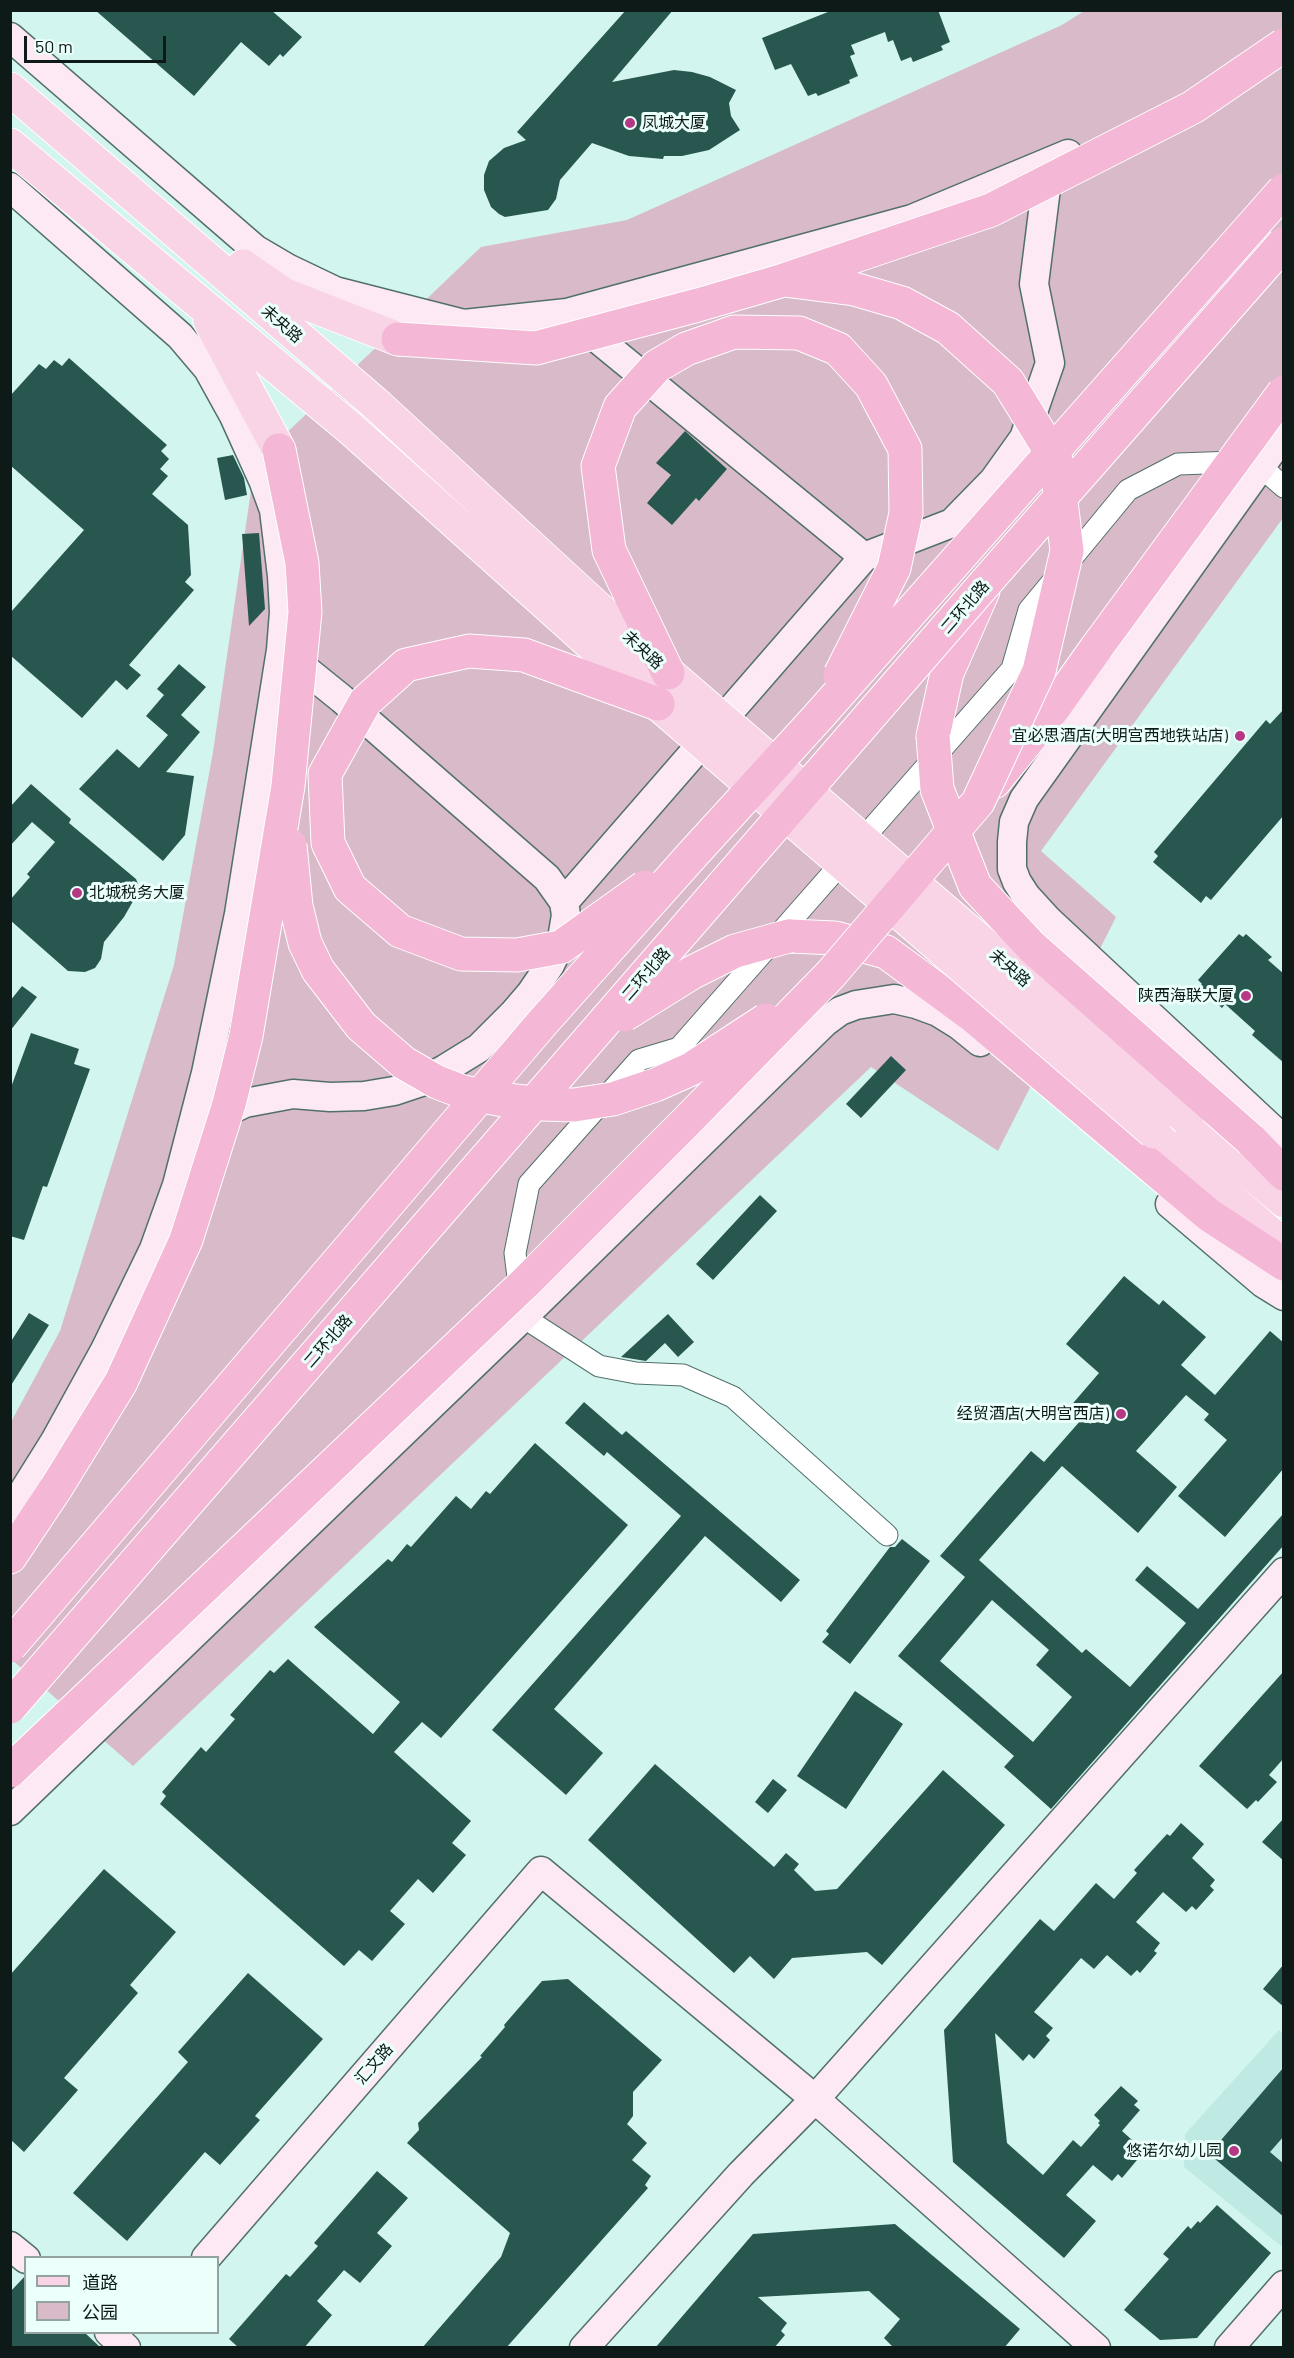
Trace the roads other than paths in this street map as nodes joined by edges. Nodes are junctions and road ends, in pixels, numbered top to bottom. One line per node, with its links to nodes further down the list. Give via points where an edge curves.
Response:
1 (1284, 29): 6 (main road, via 1153,112)
2 (10, 37): 13 (main road, via 255,249 289,269 335,291 464,324)
3 (1284, 45): 11 (highway, bridge, via 1194,107 990,210)
4 (10, 89): 7 (main road, 未央路)
5 (10, 145): 12 (main road, 未央路)
6 (1049, 164): 13 (main road, via 912,219); 20 (main road, via 1034,284 1050,363 1024,438 994,480 952,523)
7 (110, 175): 14 (main road, via 285,295); 23 (main road, 未央路, bridge, via 376,405)
8 (10, 187): 22 (main road, via 180,336 208,369 234,416 274,510 284,612)
9 (1284, 190): 25 (highway, bridge)
10 (1284, 243): 21 (highway, 二环北路, bridge)
11 (784, 280): 14 (highway, bridge, via 536,348); 27 (highway, bridge, via 863,291 902,303 948,328 1008,382 1056,460 1067,551 1062,573 1039,671)
12 (202, 306): 17 (main road); 24 (main road, 未央路, bridge, via 350,428)
13 (567, 313): 20 (main road)
14 (398, 339)
15 (1284, 392): 27 (highway, bridge, via 1053,709)
16 (1284, 434): 18 (main road)
17 (279, 450): 26 (highway, bridge, via 302,563 305,612)
18 (1260, 466): 19 (street); 32 (main road, via 1024,799 1014,822 1012,842 1012,869 1026,896); 41 (street, via 1235,462 1178,464 1128,490 1029,609 1012,669 679,1048 639,1060 529,1184 515,1253)
19 (1284, 487)
20 (864, 557): 29 (main road)
21 (987, 581): 31 (highway, 二环北路, bridge); 36 (highway, bridge, via 947,673 933,736 937,789 975,886 1032,946 1251,1140)
22 (281, 650): 29 (main road, via 547,878); 34 (main road, via 238,914)
23 (668, 673): 25 (highway, bridge, via 609,550 598,466 620,407 657,366 686,349 734,332 799,333 838,350 871,385 905,449 906,513 894,568); 37 (main road, 未央路, bridge)
24 (658, 704): 28 (highway, bridge, via 524,655 469,651 406,665 365,702 326,774 328,843 350,888 400,931 461,954 518,955 561,947); 38 (main road, 未央路, bridge)
25 (818, 717): 28 (highway, bridge)
26 (288, 786): 30 (highway, bridge, via 297,906 305,943 318,970 361,1026 383,1046 437,1082 463,1092 574,1105 613,1099 691,1069); 44 (highway, bridge, via 246,1036 186,1240 121,1382)
27 (978, 802): 30 (highway, bridge)
28 (693, 854): 46 (highway, bridge, via 535,1031)
29 (564, 902): 34 (main road, via 562,939 531,993 479,1048 445,1069 421,1082 364,1096 293,1094 245,1102)
30 (831, 974): 48 (highway, bridge, via 526,1282)
31 (597, 1032): 39 (highway, bridge, via 714,961 789,936 834,938 886,952 973,1016 1209,1215); 47 (highway, 二环北路, bridge)
32 (1227, 1087): 33 (street); 35 (main road)
33 (1284, 1124)
34 (193, 1127): 42 (main road, via 154,1249 105,1350)
35 (1284, 1143)
36 (1284, 1174)
37 (1284, 1201)
38 (1284, 1246)
39 (1284, 1264)
40 (1284, 1296): 41 (main road, via 959,1025 916,1004 894,999 856,1005 825,1022)
41 (523, 1317): 43 (street, via 599,1366 636,1373 683,1374 733,1397); 49 (main road)
42 (10, 1513)
43 (887, 1535)
44 (10, 1557)
45 (1284, 1572): 50 (main road)
46 (10, 1646)
47 (10, 1707)
48 (10, 1771)
49 (10, 1811)
50 (815, 2099): 52 (main road, 汇文路, via 542,1871); 58 (main road, via 741,2174); 59 (main road)
51 (10, 2246): 53 (main road)
52 (208, 2256)
53 (24, 2257)
54 (1284, 2285): 60 (main road)
55 (111, 2334): 57 (main road)
56 (139, 2334): 57 (main road)
57 (127, 2348)
58 (585, 2348)
59 (1096, 2348)
60 (1229, 2348)

